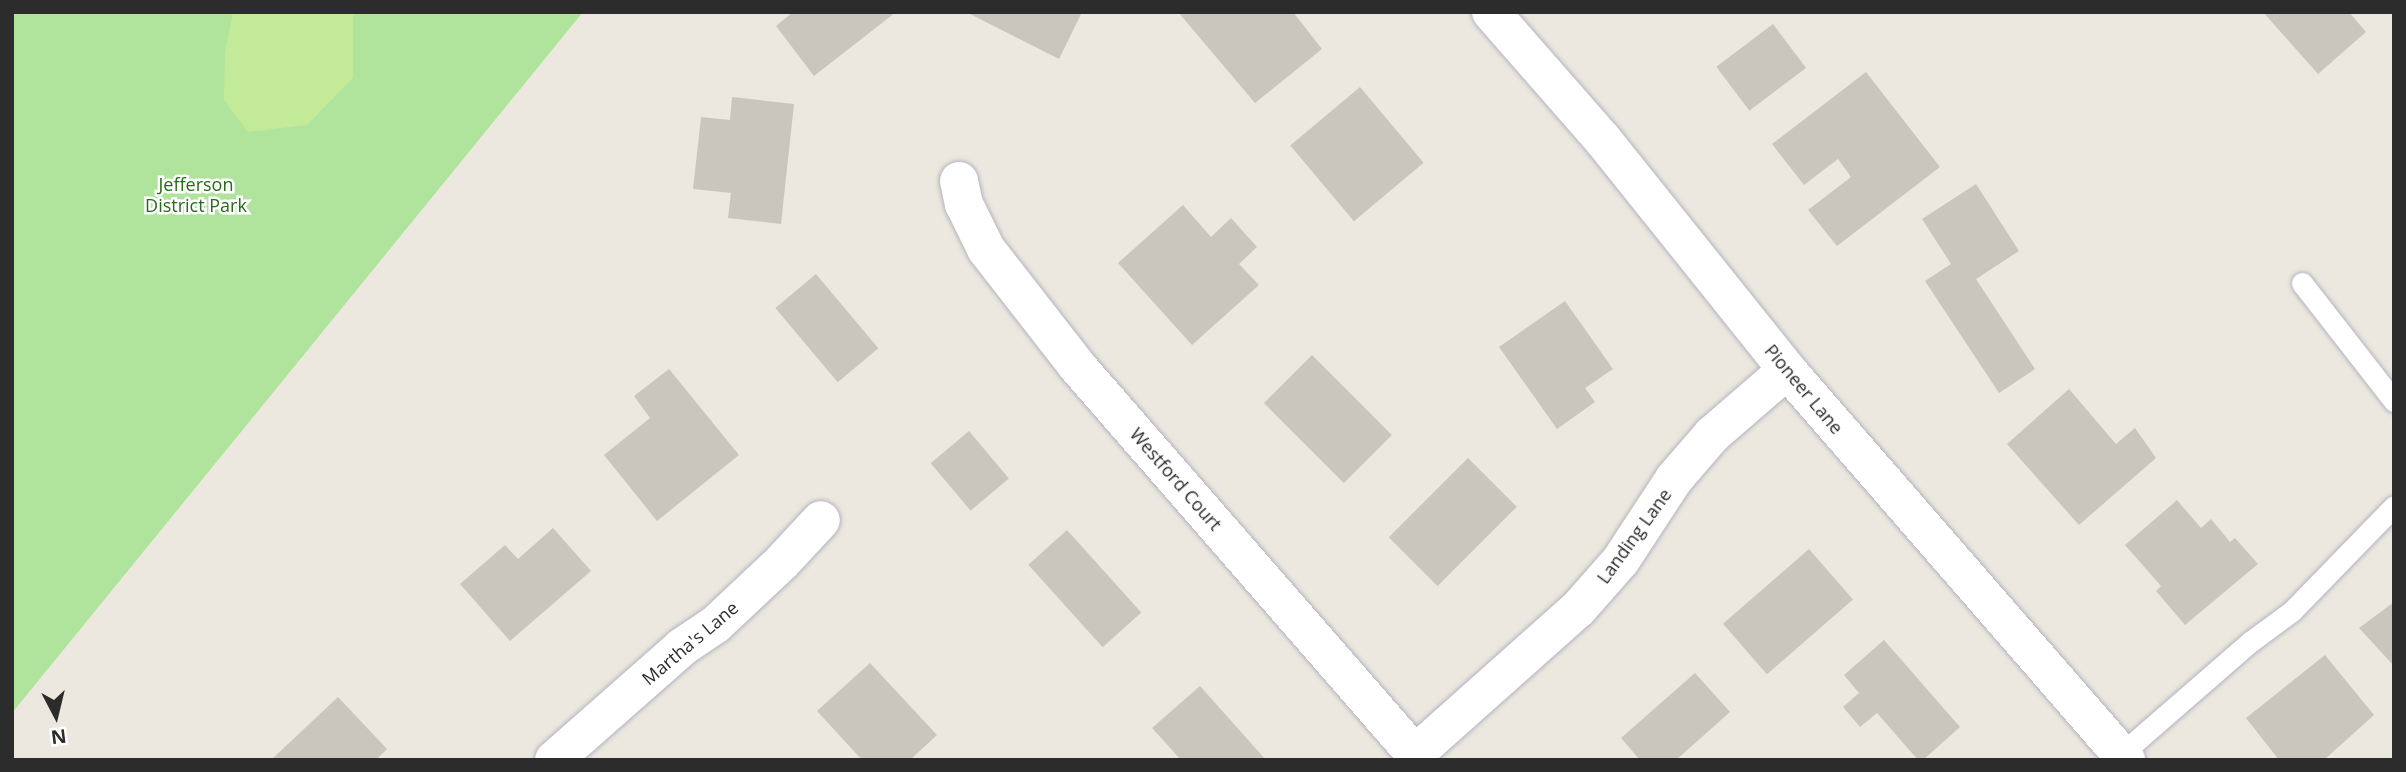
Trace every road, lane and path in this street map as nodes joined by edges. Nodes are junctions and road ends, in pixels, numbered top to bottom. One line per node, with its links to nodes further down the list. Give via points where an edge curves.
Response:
1 (1491, 12): 4 (street, Pioneer Lane, via 1603,140)
2 (959, 181): 8 (street, Westford Court, via 964,204 986,249 1077,366)
3 (2302, 283): 5 (lane)
4 (1787, 370): 8 (street, Landing Lane, via 1712,435 1675,479 1621,560 1578,609); 9 (street, Pioneer Lane)
5 (2394, 401)
6 (2394, 506): 9 (lane, via 2292,611 2250,642)
7 (821, 520): 10 (street, Martha's Lane, via 715,625 682,647)
8 (1418, 757)
9 (2124, 757)
10 (554, 760)

